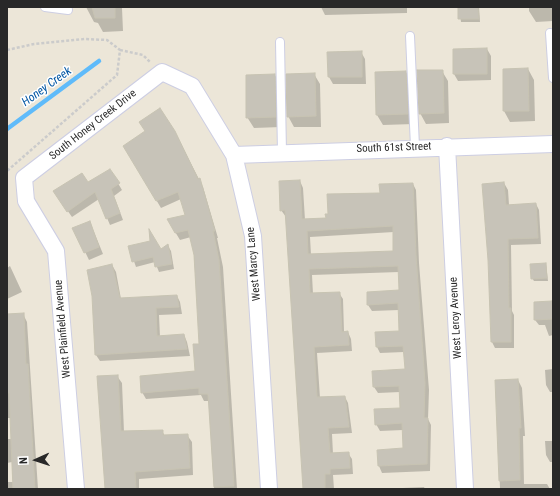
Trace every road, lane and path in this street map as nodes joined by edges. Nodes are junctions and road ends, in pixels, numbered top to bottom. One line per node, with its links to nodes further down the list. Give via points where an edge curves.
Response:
1 (45, 7): 2 (lane)
2 (68, 10)
3 (550, 33): 9 (lane)
4 (410, 36): 12 (lane)
5 (280, 42): 13 (lane)
6 (7, 50): 7 (path, via 34,44 85,39 107,40)
7 (120, 50): 8 (path, via 143,55); 15 (path, via 117,76)
8 (162, 72): 14 (street, West Marcy Lane, via 192,86); 16 (street, South Honey Creek Drive)
9 (553, 78)
10 (553, 144): 11 (street, South 61st Street)
11 (446, 146): 12 (street, South 61st Street); 19 (street, West Leroy Avenue)
12 (415, 148): 13 (street, South 61st Street)
13 (282, 153): 14 (street, South 61st Street)
14 (234, 155): 18 (street, West Marcy Lane, via 253,236)
15 (7, 171)
16 (24, 178): 17 (street, West Plainfield Avenue, via 26,201 56,251)
17 (76, 489)
18 (268, 489)
19 (465, 489)

